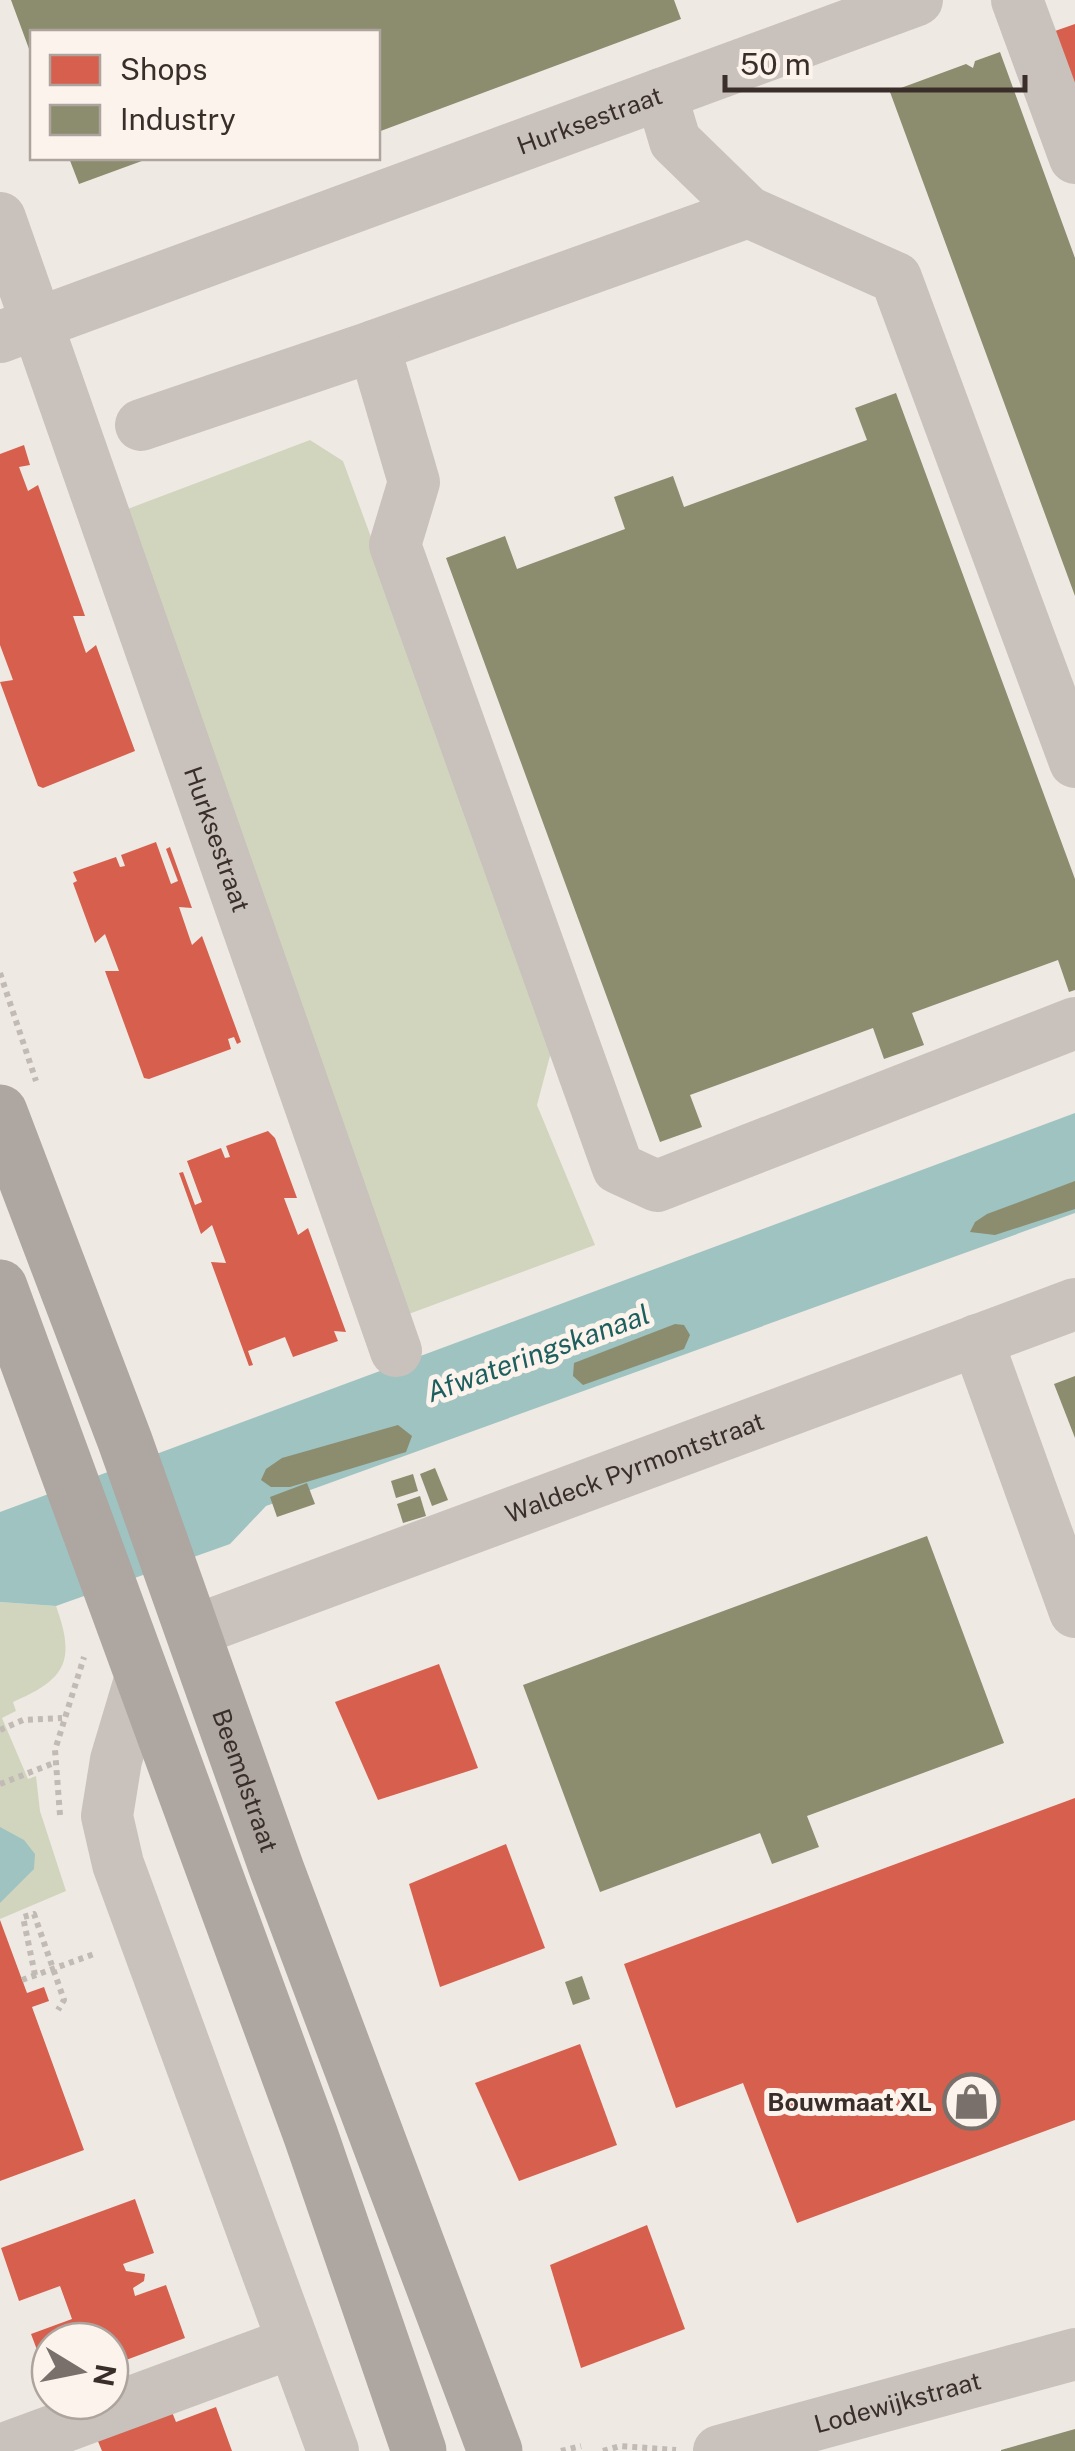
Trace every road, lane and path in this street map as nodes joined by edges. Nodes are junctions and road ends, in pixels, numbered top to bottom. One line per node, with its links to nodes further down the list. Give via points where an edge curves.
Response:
1 (917, 0): 3 (street, Hurksestraat)
2 (1017, 0): 4 (street)
3 (662, 94): 5 (street, via 676,141); 7 (street, Hurksestraat)
4 (1075, 158)
5 (748, 212): 8 (street); 10 (street, via 896,278)
6 (0, 218): 7 (street)
7 (18, 331): 16 (street, Hurksestraat)
8 (374, 346): 9 (street); 11 (street, via 414,482 396,544 618,1168 657,1186)
9 (141, 425)
10 (1075, 762)
11 (1075, 1023)
12 (0, 1112): 18 (main road, Beemdstraat)
13 (0, 1287): 20 (main road)
14 (1075, 1304): 15 (street, Waldeck Pyrmontstraat)
15 (977, 1340): 17 (street); 18 (street, Waldeck Pyrmontstraat)
16 (396, 1351)
17 (1075, 1612)
18 (194, 1632): 37 (main road, Beemdstraat)
19 (85, 1654): 21 (path)
20 (142, 1673): 29 (street, via 107,1816 118,1864); 36 (main road)
21 (62, 1718): 22 (path, via 23,1720); 23 (path, via 54,1763)
22 (0, 1730)
23 (0, 1784)
24 (94, 1954): 25 (path)
25 (54, 1968): 26 (path); 26 (path, via 34,1914 23,1917); 28 (path, via 64,2000)
26 (35, 1975): 27 (path)
27 (22, 1980)
28 (58, 2010)
29 (286, 2327): 31 (street); 33 (street); 35 (street)
30 (1075, 2354): 41 (street, Lodewijkstraat)
31 (130, 2370)
32 (30, 2412): 33 (street)
33 (3, 2432)
34 (581, 2446): 38 (path)
35 (332, 2451)
36 (419, 2451)
37 (495, 2451)
38 (562, 2451)
39 (603, 2451): 40 (path)
40 (682, 2451)
41 (719, 2451)

